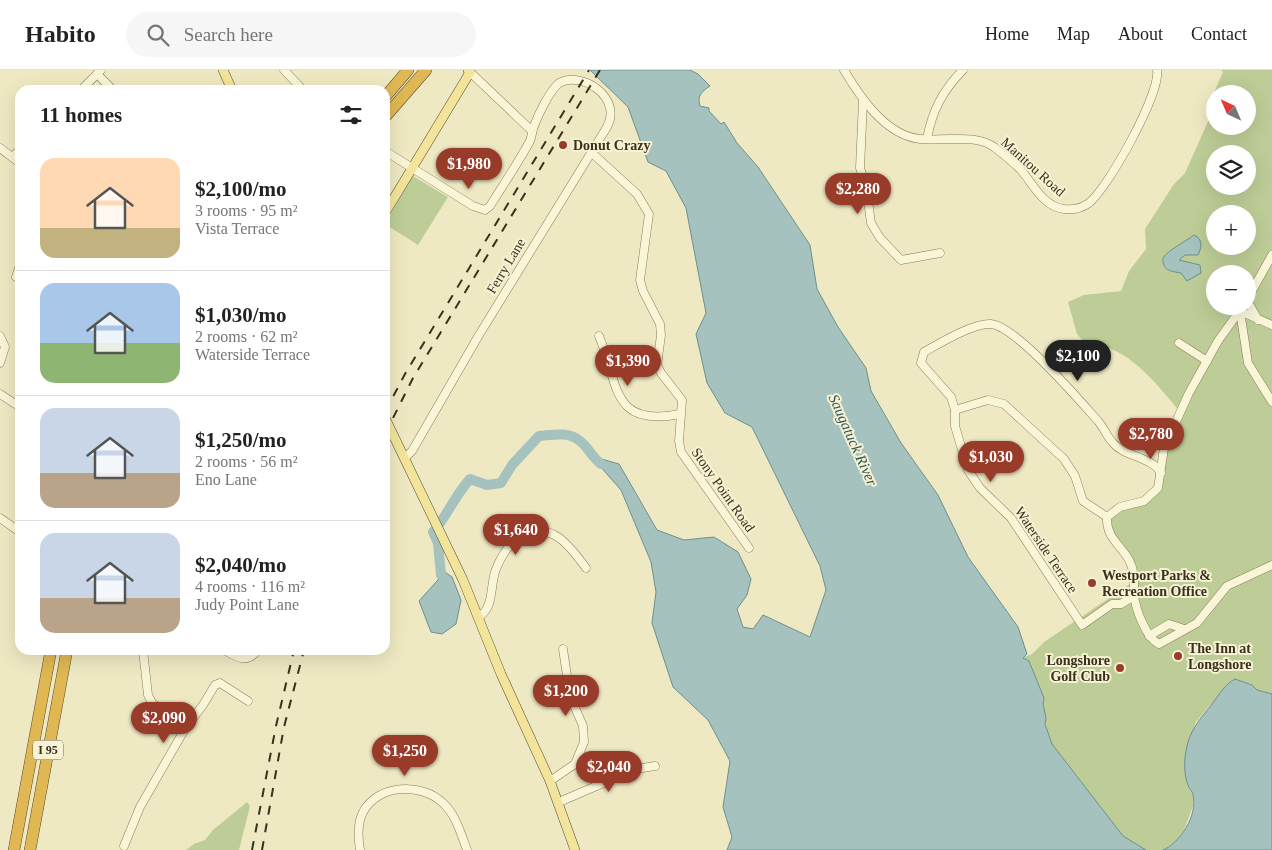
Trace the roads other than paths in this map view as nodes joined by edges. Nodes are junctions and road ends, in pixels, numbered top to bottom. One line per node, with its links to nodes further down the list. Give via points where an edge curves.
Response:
1 (223, 70): 12 (main road)
2 (284, 70): 13 (street)
3 (408, 70): 14 (highway)
4 (426, 70): 16 (highway)
5 (844, 70): 15 (street, Manitou Road)
6 (963, 70): 18 (street, via 937,103)
7 (1157, 70): 18 (street, Manitou Road, via 1155,92 1146,113 1109,177 1088,204 1076,209 1062,209 1050,204 1021,171 992,146 979,140)
8 (469, 71): 17 (street); 25 (main road)
9 (99, 72): 10 (street); 11 (street)
10 (86, 85)
11 (109, 85)
12 (230, 85)
13 (298, 85)
14 (390, 91)
15 (863, 101): 18 (street, Manitou Road, via 905,135); 27 (street, via 860,168 871,223 901,260)
16 (390, 111)
17 (532, 131): 20 (street, Ferry Lane, via 554,88 562,81 581,77 598,87 612,112); 25 (street, via 530,141 485,210 476,208)
18 (927, 139)
19 (0, 148): 23 (street)
20 (591, 152): 45 (street, Stony Point Road, via 638,194 648,214 640,280 660,324 657,365 682,400); 48 (street, Ferry Lane)
21 (390, 154): 25 (street)
22 (15, 155): 23 (street)
23 (12, 158): 24 (street)
24 (15, 160)
25 (412, 168): 26 (main road)
26 (390, 205)
27 (940, 254)
28 (1272, 255): 29 (street)
29 (1256, 284)
30 (1237, 315): 39 (street)
31 (1242, 315): 42 (street, via 1248,363)
32 (1250, 315): 34 (street)
33 (1255, 315): 34 (street)
34 (1258, 320): 35 (street)
35 (1272, 325)
36 (0, 336): 40 (street, via 5,347)
37 (599, 336): 45 (street, via 610,373 626,406 644,417)
38 (1179, 342): 39 (street)
39 (1207, 361): 47 (street)
40 (0, 363)
41 (0, 394): 43 (street)
42 (1272, 402)
43 (15, 404)
44 (955, 410): 49 (street, Waterside Terrace, via 951,397 926,370 920,362 921,357 924,352 970,329 986,324 997,325 1044,362 1117,447); 51 (street, via 988,400 1004,404 1064,459 1075,476 1083,501); 57 (street, Waterside Terrace, via 955,426 968,470 980,488 1011,518 1082,625 1112,604 1121,604)
45 (680, 414): 54 (street, Stony Point Road, via 682,452)
46 (390, 428): 48 (main road)
47 (1163, 453): 49 (street, via 1158,459); 50 (street)
48 (405, 458): 58 (main road)
49 (1146, 461): 50 (street)
50 (1161, 473): 51 (street, via 1158,488 1152,495 1144,501 1120,507)
51 (1108, 517): 57 (street, via 1109,534 1133,569)
52 (0, 518): 53 (street)
53 (15, 528)
54 (750, 548)
55 (1272, 565): 59 (street, via 1227,586 1202,619)
56 (586, 568): 58 (street, via 554,535 539,530 526,533 515,540 502,558 495,572 489,606)
57 (1134, 596): 60 (street)
58 (479, 617): 70 (main road, via 511,699)
59 (1184, 629): 60 (street, via 1169,624); 60 (street, via 1159,644)
60 (1149, 636)
61 (563, 649): 70 (street, via 570,696 583,726 584,742 575,764)
62 (50, 655): 73 (highway, I 95)
63 (66, 655): 74 (highway, I 95)
64 (144, 655): 68 (street, via 148,695 152,703)
65 (236, 655): 66 (street, via 247,660)
66 (254, 655)
67 (248, 701): 68 (street, via 220,683 215,685)
68 (186, 727): 72 (street, via 140,807)
69 (655, 766): 71 (street, via 636,770)
70 (550, 781): 71 (main road)
71 (558, 802): 77 (main road)
72 (124, 846)
73 (14, 850)
74 (30, 850)
75 (360, 850): 76 (street, via 359,828 367,807 384,793 404,788 425,792 444,804 454,816)
76 (468, 850)
77 (575, 850)

